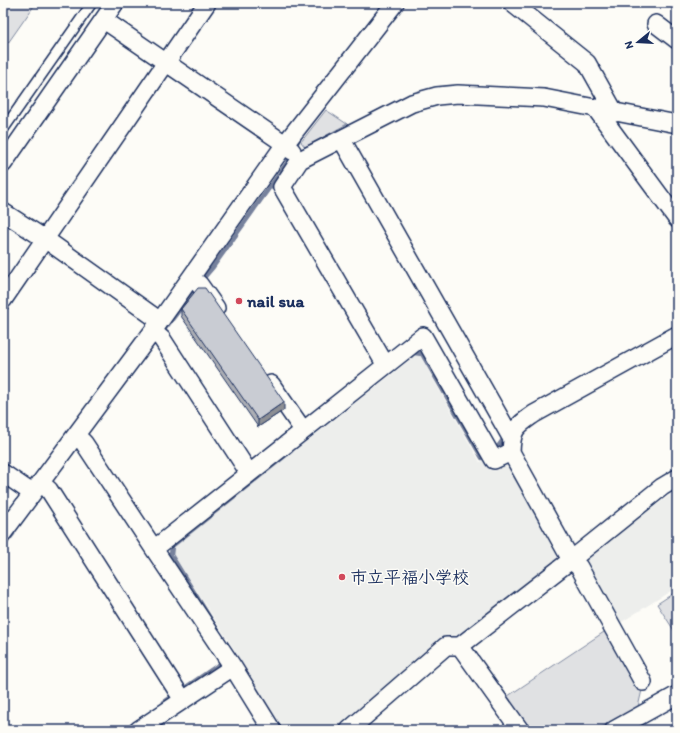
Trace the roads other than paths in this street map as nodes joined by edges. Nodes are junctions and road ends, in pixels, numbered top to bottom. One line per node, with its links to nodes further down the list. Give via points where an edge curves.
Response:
1 (92, 3): 13 (lane)
2 (115, 3): 6 (street)
3 (207, 3): 9 (street)
4 (395, 3): 15 (street)
5 (512, 3): 11 (street, via 587,63)
6 (104, 20): 9 (street); 16 (street)
7 (656, 24): 8 (street)
8 (677, 40)
9 (166, 62): 15 (street); 19 (street)
10 (596, 109): 11 (street); 14 (street, via 544,98 458,94 437,96 412,103); 18 (street)
11 (615, 113): 12 (street)
12 (676, 125)
13 (3, 130)
14 (342, 140): 15 (street); 29 (street)
15 (293, 153): 23 (street); 25 (street, via 282,187)
16 (3, 164)
17 (3, 212): 19 (street)
18 (677, 219)
19 (45, 240): 21 (street); 23 (street)
20 (199, 284): 22 (street)
21 (3, 300)
22 (226, 322)
23 (158, 331): 28 (street); 31 (street)
24 (677, 335): 29 (street, via 534,414 516,427)
25 (385, 364): 27 (street); 29 (street, via 423,336 494,460)
26 (262, 373): 27 (street)
27 (303, 430): 31 (street)
28 (80, 438): 33 (street); 35 (street)
29 (510, 439): 36 (street)
30 (3, 473): 33 (street)
31 (249, 473): 35 (street)
32 (677, 478): 36 (street, via 662,487)
33 (42, 488): 34 (street); 41 (street)
34 (3, 532)
35 (154, 549): 38 (street)
36 (571, 560): 37 (street); 39 (street, via 579,567)
37 (460, 646): 44 (street, via 446,646); 45 (street)
38 (228, 661): 41 (street); 43 (street)
39 (643, 682)
40 (677, 695): 46 (street)
41 (180, 696): 42 (street)
42 (138, 730)
43 (272, 730)
44 (349, 730)
45 (520, 730)
46 (614, 730)

